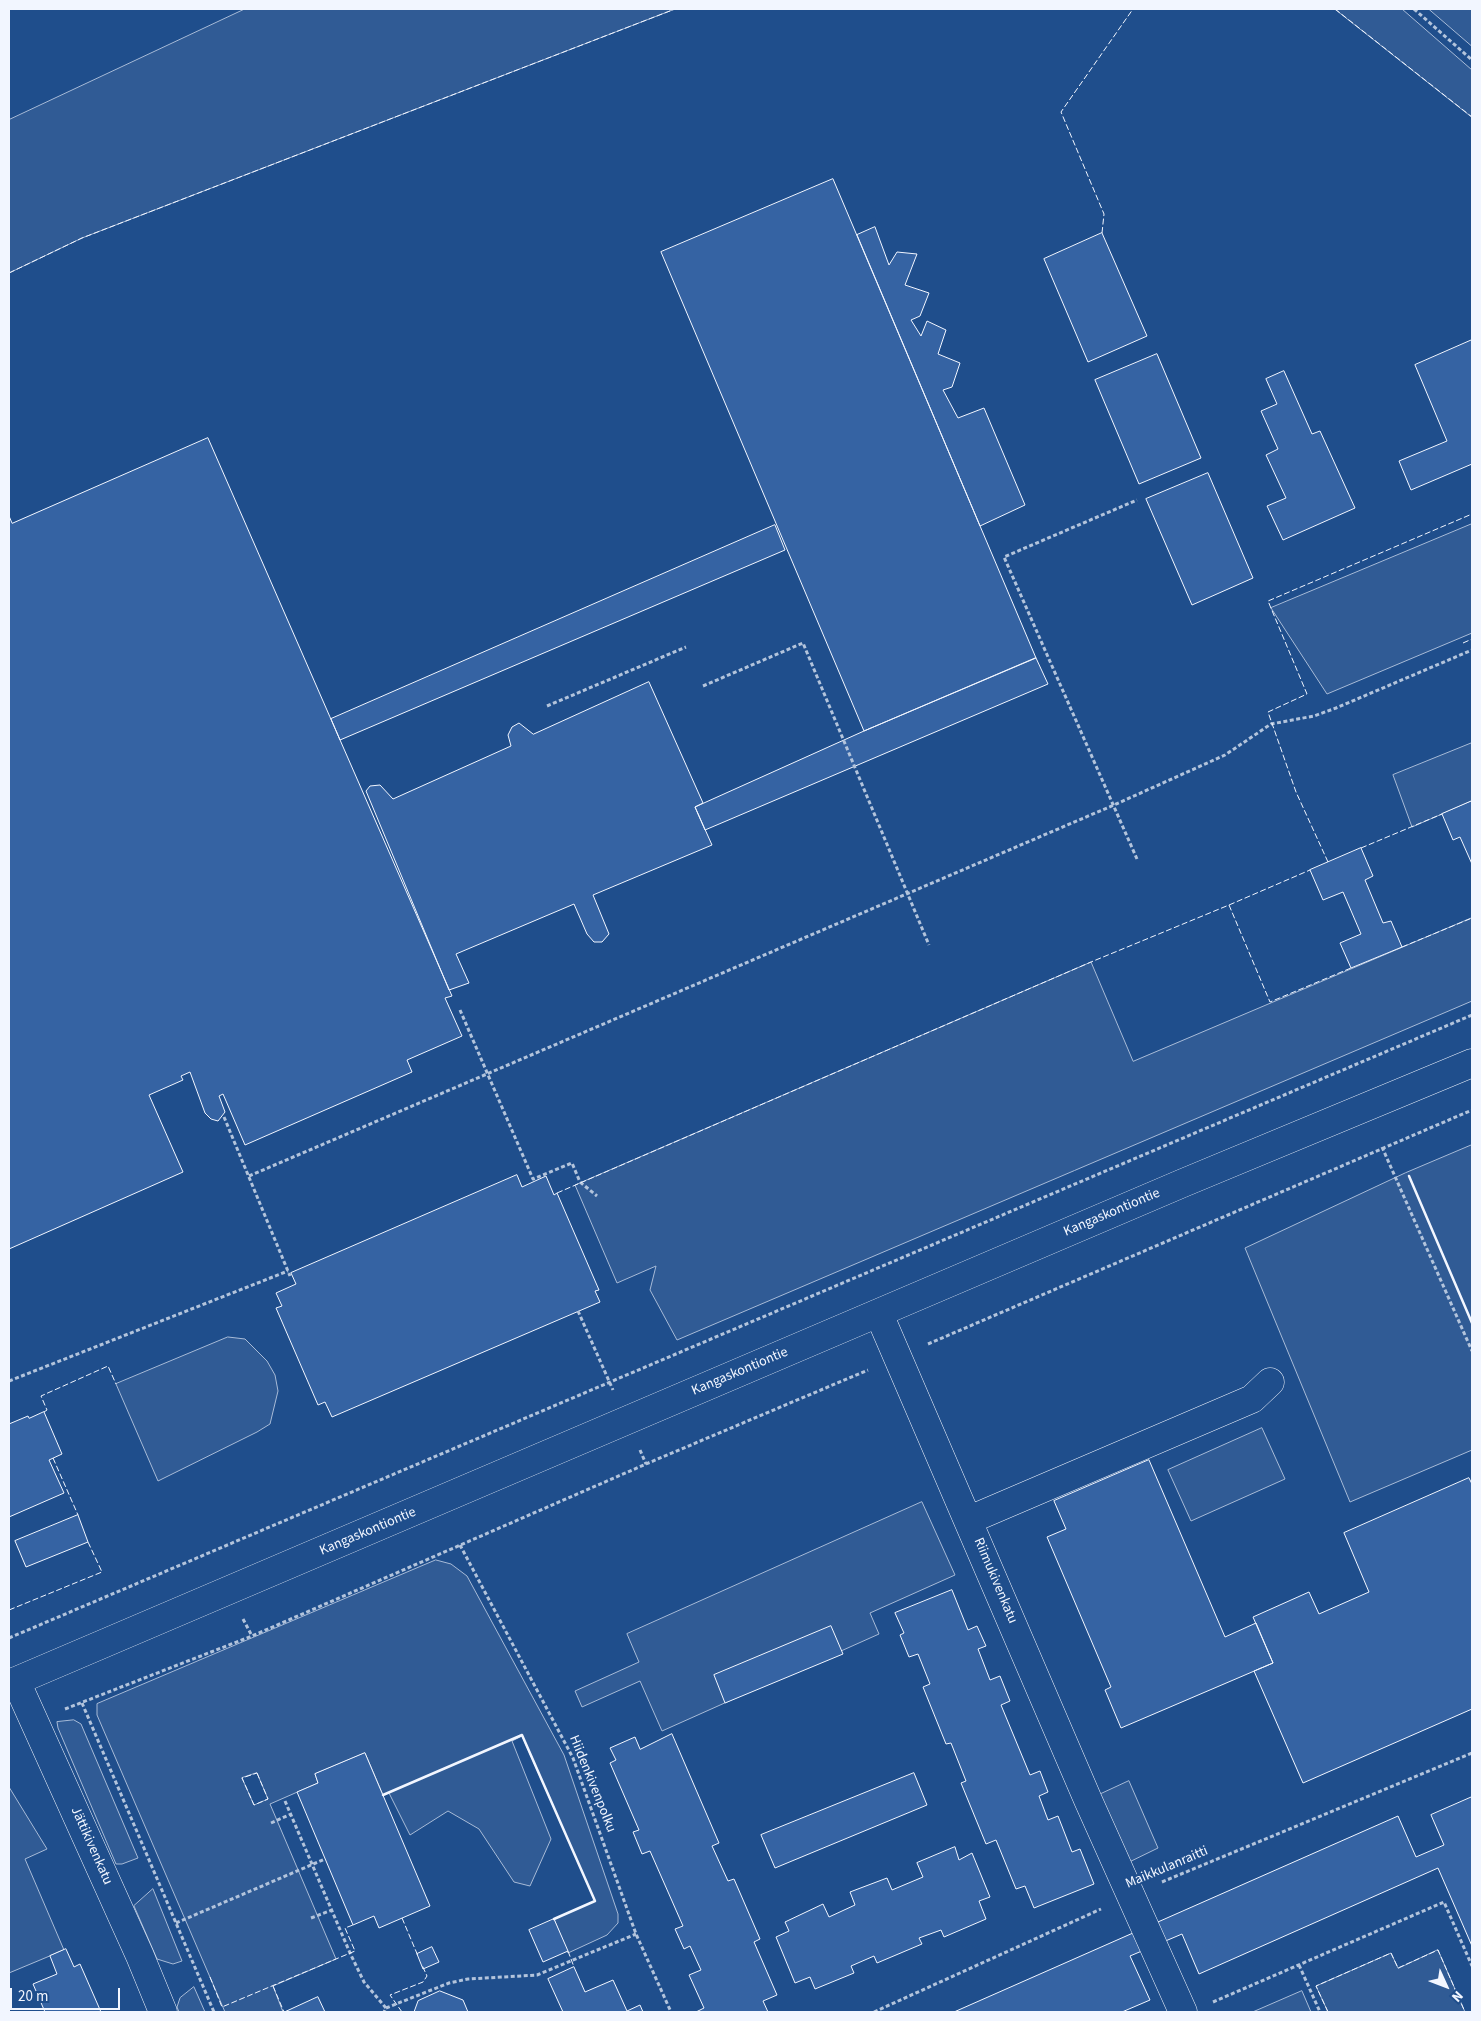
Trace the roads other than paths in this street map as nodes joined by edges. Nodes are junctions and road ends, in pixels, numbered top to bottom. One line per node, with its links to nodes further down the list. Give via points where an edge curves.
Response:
1 (1472, 1063): 2 (street, Kangaskontiontie)
2 (879, 1314): 4 (street, Riimukivenkatu); 5 (street, Kangaskontiontie)
3 (1270, 1382): 4 (street, via 1252,1399)
4 (969, 1520): 6 (street, Riimukivenkatu, via 1132,1895)
5 (12, 1682): 7 (street, Jättikivenkatu, via 35,1722)
6 (1196, 2008)
7 (163, 2012)

